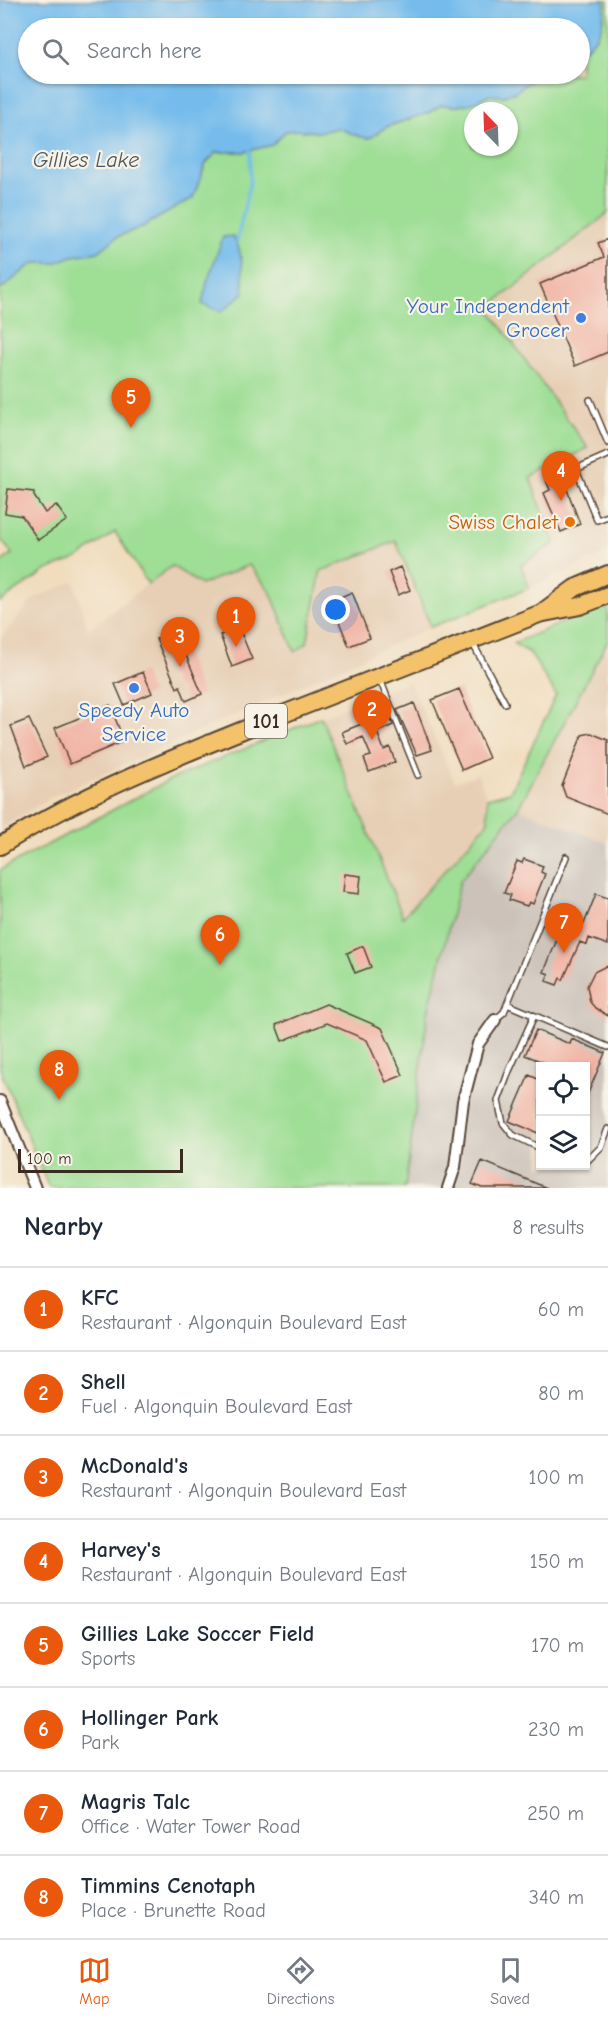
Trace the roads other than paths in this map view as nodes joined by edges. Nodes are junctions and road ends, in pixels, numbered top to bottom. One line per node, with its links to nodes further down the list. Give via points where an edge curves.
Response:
1 (590, 400): 2 (lane)
2 (608, 442)
3 (608, 455): 4 (lane, via 576,470 597,520)
4 (608, 516)
5 (608, 574): 7 (main road, 101, via 575,588)
6 (608, 595): 7 (main road, 101, via 580,606)
7 (539, 614): 8 (main road, 101)
8 (471, 640): 9 (main road, 101); 10 (lane)
9 (379, 676): 11 (lane); 12 (main road, 101, via 135,775 56,813)
10 (505, 703)
11 (418, 776)
12 (0, 846)
13 (566, 857): 14 (lane)
14 (507, 1004): 15 (lane); 16 (lane)
15 (534, 1016): 17 (lane); 20 (lane, via 498,1101 503,1123 513,1135)
16 (495, 1020): 23 (street, via 478,1044 463,1101 455,1167)
17 (608, 1047)
18 (0, 1101): 22 (street)
19 (608, 1129): 21 (lane, via 601,1147)
20 (536, 1147)
21 (590, 1157)
22 (35, 1188)
23 (448, 1188)

